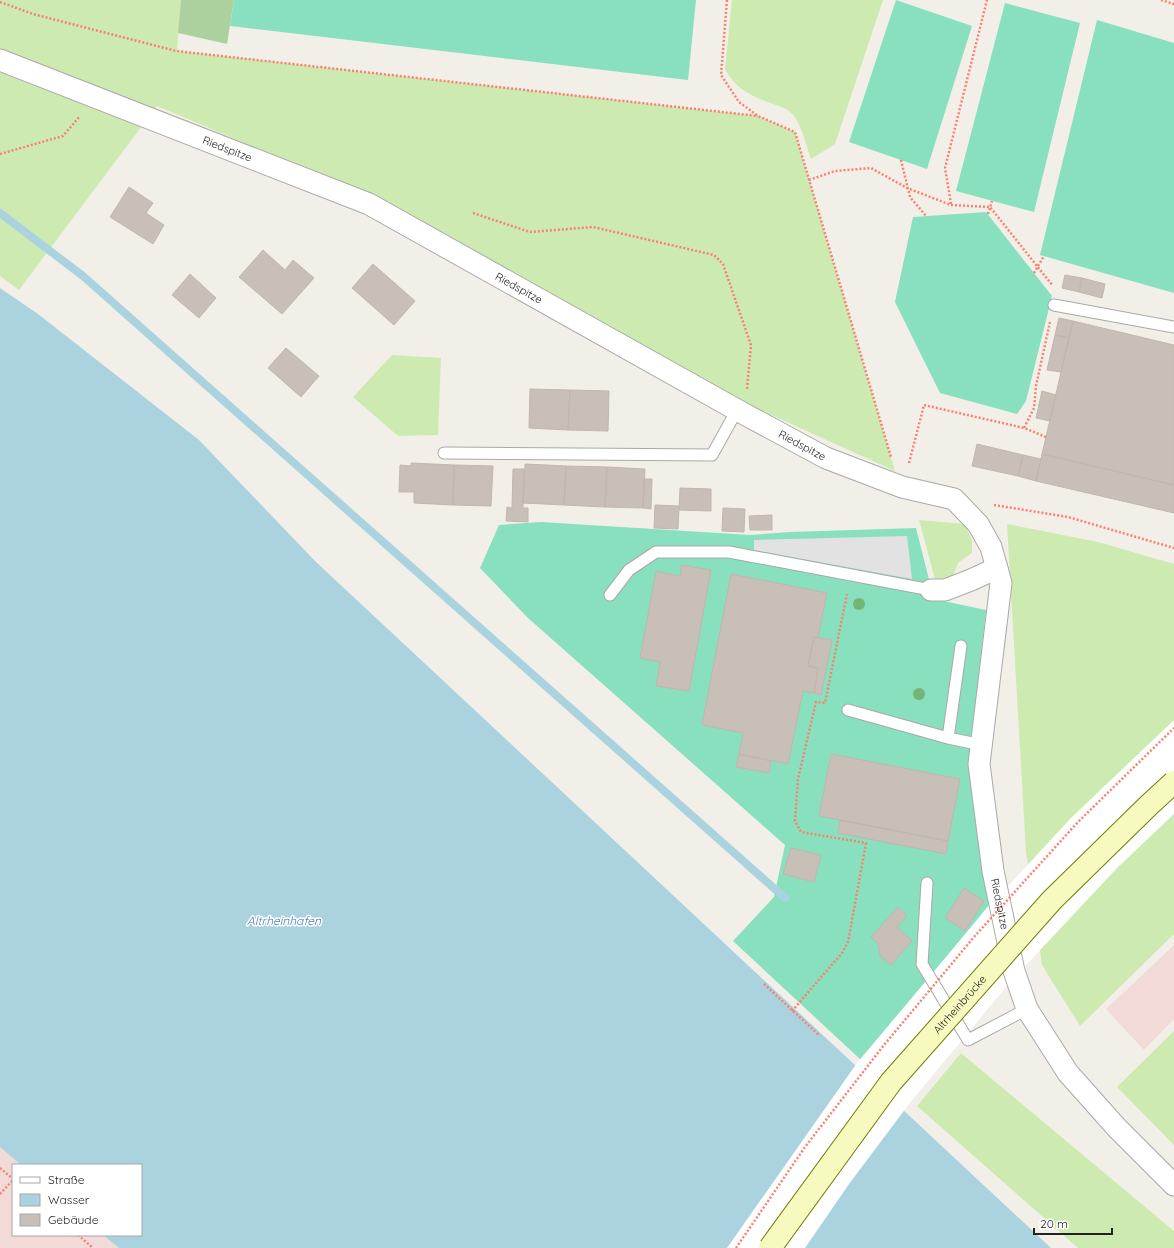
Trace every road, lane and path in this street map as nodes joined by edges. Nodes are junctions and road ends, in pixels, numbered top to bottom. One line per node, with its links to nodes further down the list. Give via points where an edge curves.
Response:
1 (726, 0): 8 (path, via 721,75 739,102)
2 (987, 0): 14 (path, via 945,168)
3 (1161, 0): 5 (path)
4 (0, 2): 8 (path, via 32,14 176,51)
5 (1174, 4)
6 (0, 60): 7 (street, Riedspitze)
7 (95, 97): 9 (path, via 63,136); 24 (street, Riedspitze, via 369,204)
8 (758, 116): 11 (path, via 795,132)
9 (0, 154)
10 (901, 160): 12 (path)
11 (809, 180): 12 (path, via 835,171 871,168); 28 (path, via 895,471)
12 (907, 188): 14 (path); 18 (path, via 910,197)
13 (992, 201): 15 (path)
14 (951, 205): 15 (path)
15 (990, 207): 17 (path); 20 (path)
16 (473, 213): 24 (path, via 530,232 593,227 714,255 723,264 751,345 746,395)
17 (988, 214)
18 (926, 216)
19 (1044, 256): 20 (path)
20 (1038, 266): 21 (path); 22 (path, via 1058,291)
21 (1034, 273)
22 (1054, 305): 23 (lane); 25 (path, via 1036,386 1034,408)
23 (1174, 327)
24 (737, 410): 27 (lane, via 712,455); 28 (street, Riedspitze, via 826,458)
25 (1024, 428): 26 (path); 28 (path, via 924,405)
26 (1046, 437)
27 (444, 453)
28 (902, 487): 31 (street, Riedspitze, via 954,499 978,524 991,547)
29 (991, 505): 30 (path, via 1068,517)
30 (1174, 548)
31 (997, 568): 33 (street, via 945,590); 39 (street, Riedspitze, via 1001,583)
32 (851, 575): 33 (lane); 34 (lane, via 729,552 656,552 629,570); 44 (path, via 825,703 816,702 812,717 798,779 795,821 801,832 866,843 848,942 842,953)
33 (932, 590)
34 (610, 595)
35 (961, 646): 38 (lane)
36 (848, 710): 38 (lane)
37 (1174, 728): 53 (path, bridge, via 1077,823 969,943 884,1045 805,1147)
38 (948, 738): 39 (lane)
39 (982, 745): 43 (street, Riedspitze, via 979,764 993,871 1014,971)
40 (1174, 782): 54 (main road, Altrheinbrücke, bridge, via 1052,900 891,1082)
41 (927, 883): 43 (lane, via 922,964 968,1040)
42 (764, 984): 44 (path)
43 (1027, 1009): 49 (street, Riedspitze, via 1068,1073 1117,1128)
44 (792, 1011): 45 (path)
45 (820, 1036)
46 (0, 1168): 47 (path)
47 (12, 1178)
48 (12, 1180): 50 (path)
49 (1174, 1185)
50 (0, 1194)
51 (79, 1236): 52 (path)
52 (93, 1248)
53 (736, 1248)
54 (770, 1248)

